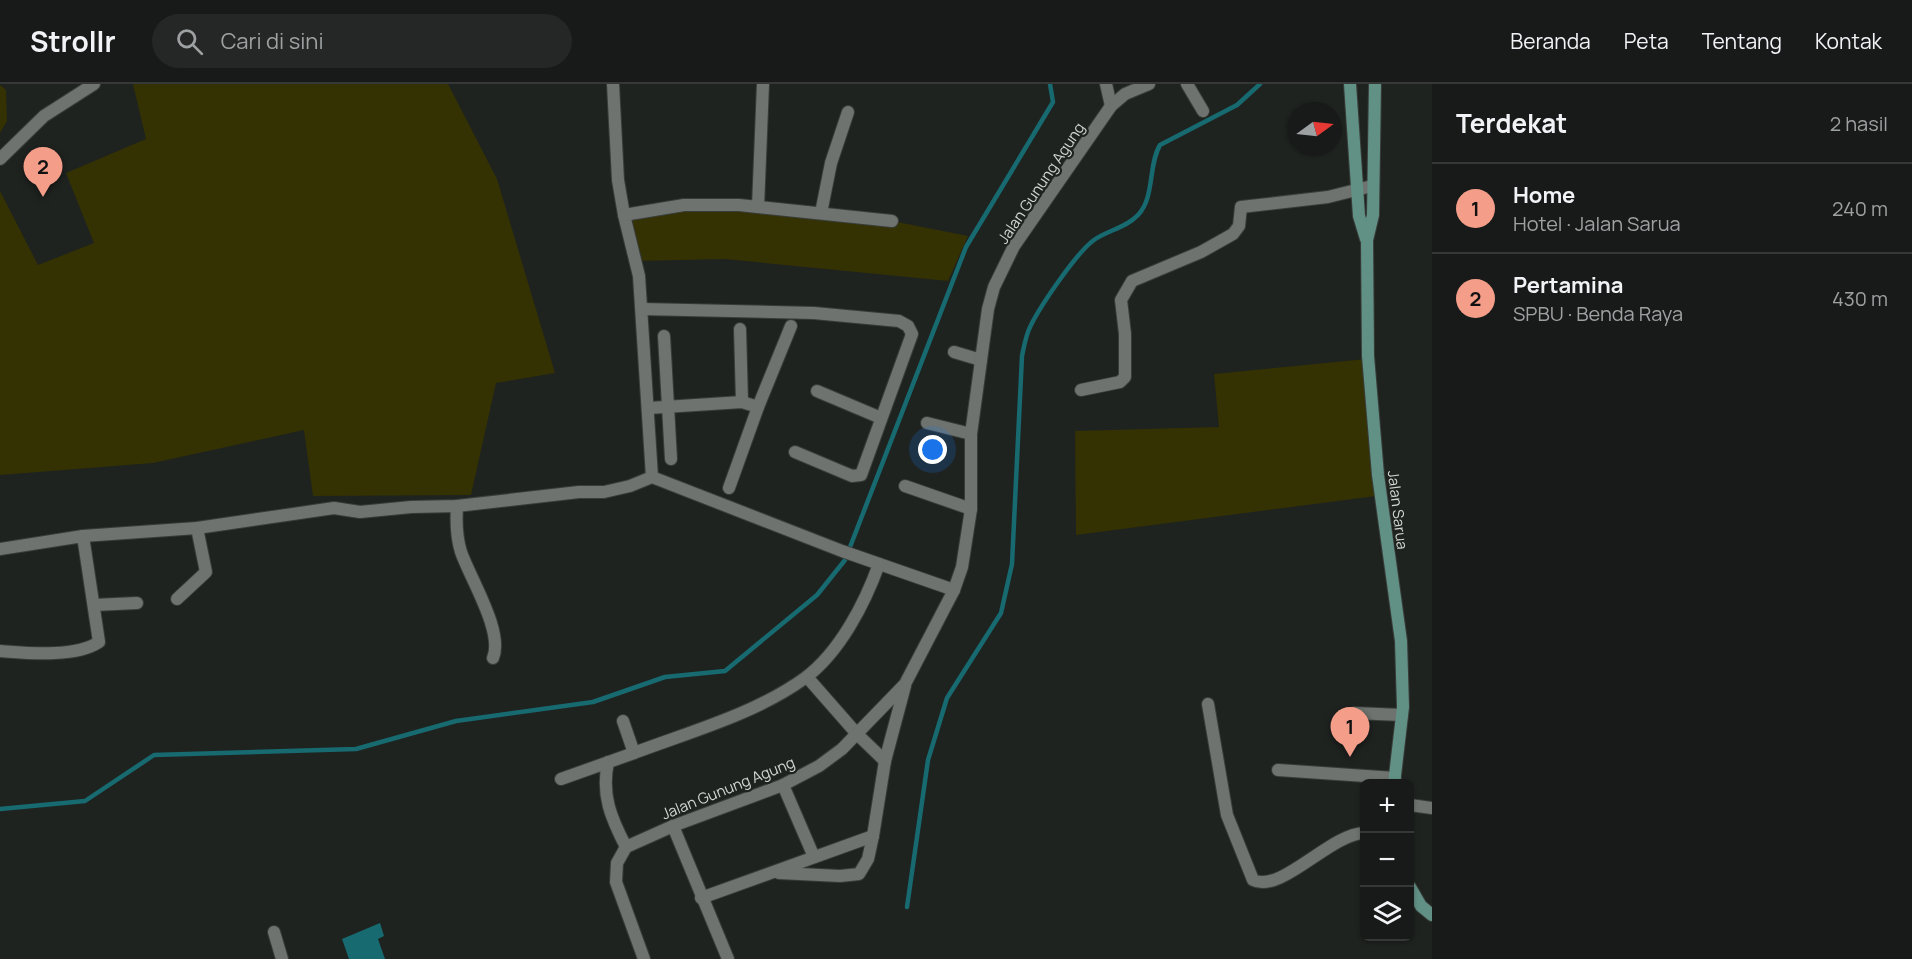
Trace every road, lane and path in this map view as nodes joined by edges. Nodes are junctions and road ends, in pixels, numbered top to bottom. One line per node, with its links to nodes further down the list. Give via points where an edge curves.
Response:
1 (94, 84): 12 (street, via 44,116)
2 (613, 84): 17 (street, via 618,180)
3 (763, 84): 15 (street)
4 (1106, 84): 9 (street)
5 (1149, 84): 9 (street, Jalan Gunung Agung, via 1125,94)
6 (1187, 84): 10 (street)
7 (1350, 84): 14 (main road, Jalan Sarua)
8 (1375, 84): 13 (main road, Jalan Sarua)
9 (1111, 106): 25 (street, Jalan Gunung Agung, via 1014,246 994,286)
10 (1203, 111)
11 (848, 112): 16 (street, via 831,163)
12 (0, 159)
13 (1372, 186): 14 (street); 19 (main road, Jalan Sarua, via 1373,215)
14 (1357, 191): 19 (main road, Jalan Sarua); 26 (street, via 1241,207 1239,226 1233,234 1132,281 1121,300 1125,377 1120,382)
15 (758, 207): 16 (street); 17 (street, via 684,206)
16 (821, 213): 18 (street)
17 (624, 215): 20 (street, via 639,276)
18 (892, 221)
19 (1366, 240): 56 (main road, Jalan Sarua, via 1371,410 1401,641)
20 (642, 309): 31 (street); 32 (street, via 814,313 899,321 912,334)
21 (791, 326): 30 (street)
22 (740, 329): 28 (street)
23 (664, 336): 29 (street)
24 (954, 352): 25 (street)
25 (981, 360): 34 (street, Jalan Gunung Agung)
26 (1081, 390)
27 (817, 391): 32 (street)
28 (742, 402): 29 (street); 30 (street)
29 (666, 406): 31 (street); 36 (street)
30 (758, 407): 39 (street)
31 (649, 408): 37 (street)
32 (881, 418): 35 (street, via 861,475 852,476)
33 (927, 423): 34 (street)
34 (971, 434): 41 (street, Jalan Gunung Agung)
35 (795, 452)
36 (671, 459)
37 (652, 477): 40 (street, via 604,492); 45 (street)
38 (905, 486): 41 (street)
39 (729, 488)
40 (458, 506): 42 (street, via 360,513 334,508); 51 (street, via 457,535 491,627)
41 (971, 509): 46 (street, Jalan Gunung Agung, via 962,567)
42 (197, 528): 43 (street); 47 (street, via 206,572)
43 (83, 536): 44 (street); 49 (street)
44 (0, 549)
45 (879, 564): 46 (street); 52 (street, via 868,594 848,627)
46 (954, 590): 53 (street, Jalan Gunung Agung)
47 (177, 599)
48 (137, 603): 49 (street)
49 (94, 605): 50 (street, via 99,642 94,645 47,653)
50 (0, 651)
51 (493, 658)
52 (807, 677): 58 (street); 59 (street, via 741,713)
53 (905, 684): 58 (street, Jalan Gunung Agung); 60 (street)
54 (1208, 704): 70 (street, via 1227,815 1253,880 1264,883 1281,877 1343,837)
55 (1354, 712): 56 (street)
56 (1402, 715): 65 (main road, Jalan Sarua)
57 (624, 721): 59 (street)
58 (857, 734): 60 (street); 66 (street, Jalan Gunung Agung, via 819,766)
59 (634, 753): 61 (street)
60 (885, 761): 71 (street)
61 (608, 762): 63 (street); 72 (street, via 606,802)
62 (1278, 770): 64 (street)
63 (561, 779)
64 (1373, 779)
65 (1394, 779)
66 (783, 785): 69 (street, Jalan Gunung Agung); 73 (street)
67 (1414, 806): 68 (street)
68 (1432, 808)
69 (673, 826): 72 (street, Jalan Gunung Agung); 76 (street)
70 (1360, 834)
71 (873, 836): 73 (street); 74 (street, via 868,859 859,873)
72 (626, 847): 80 (street, via 615,874)
73 (814, 857): 74 (street)
74 (773, 873): 76 (street)
75 (1414, 894): 77 (main road)
76 (701, 898): 81 (street)
77 (1432, 915)
78 (274, 932): 79 (street)
79 (282, 959)
80 (644, 959)
81 (728, 959)

